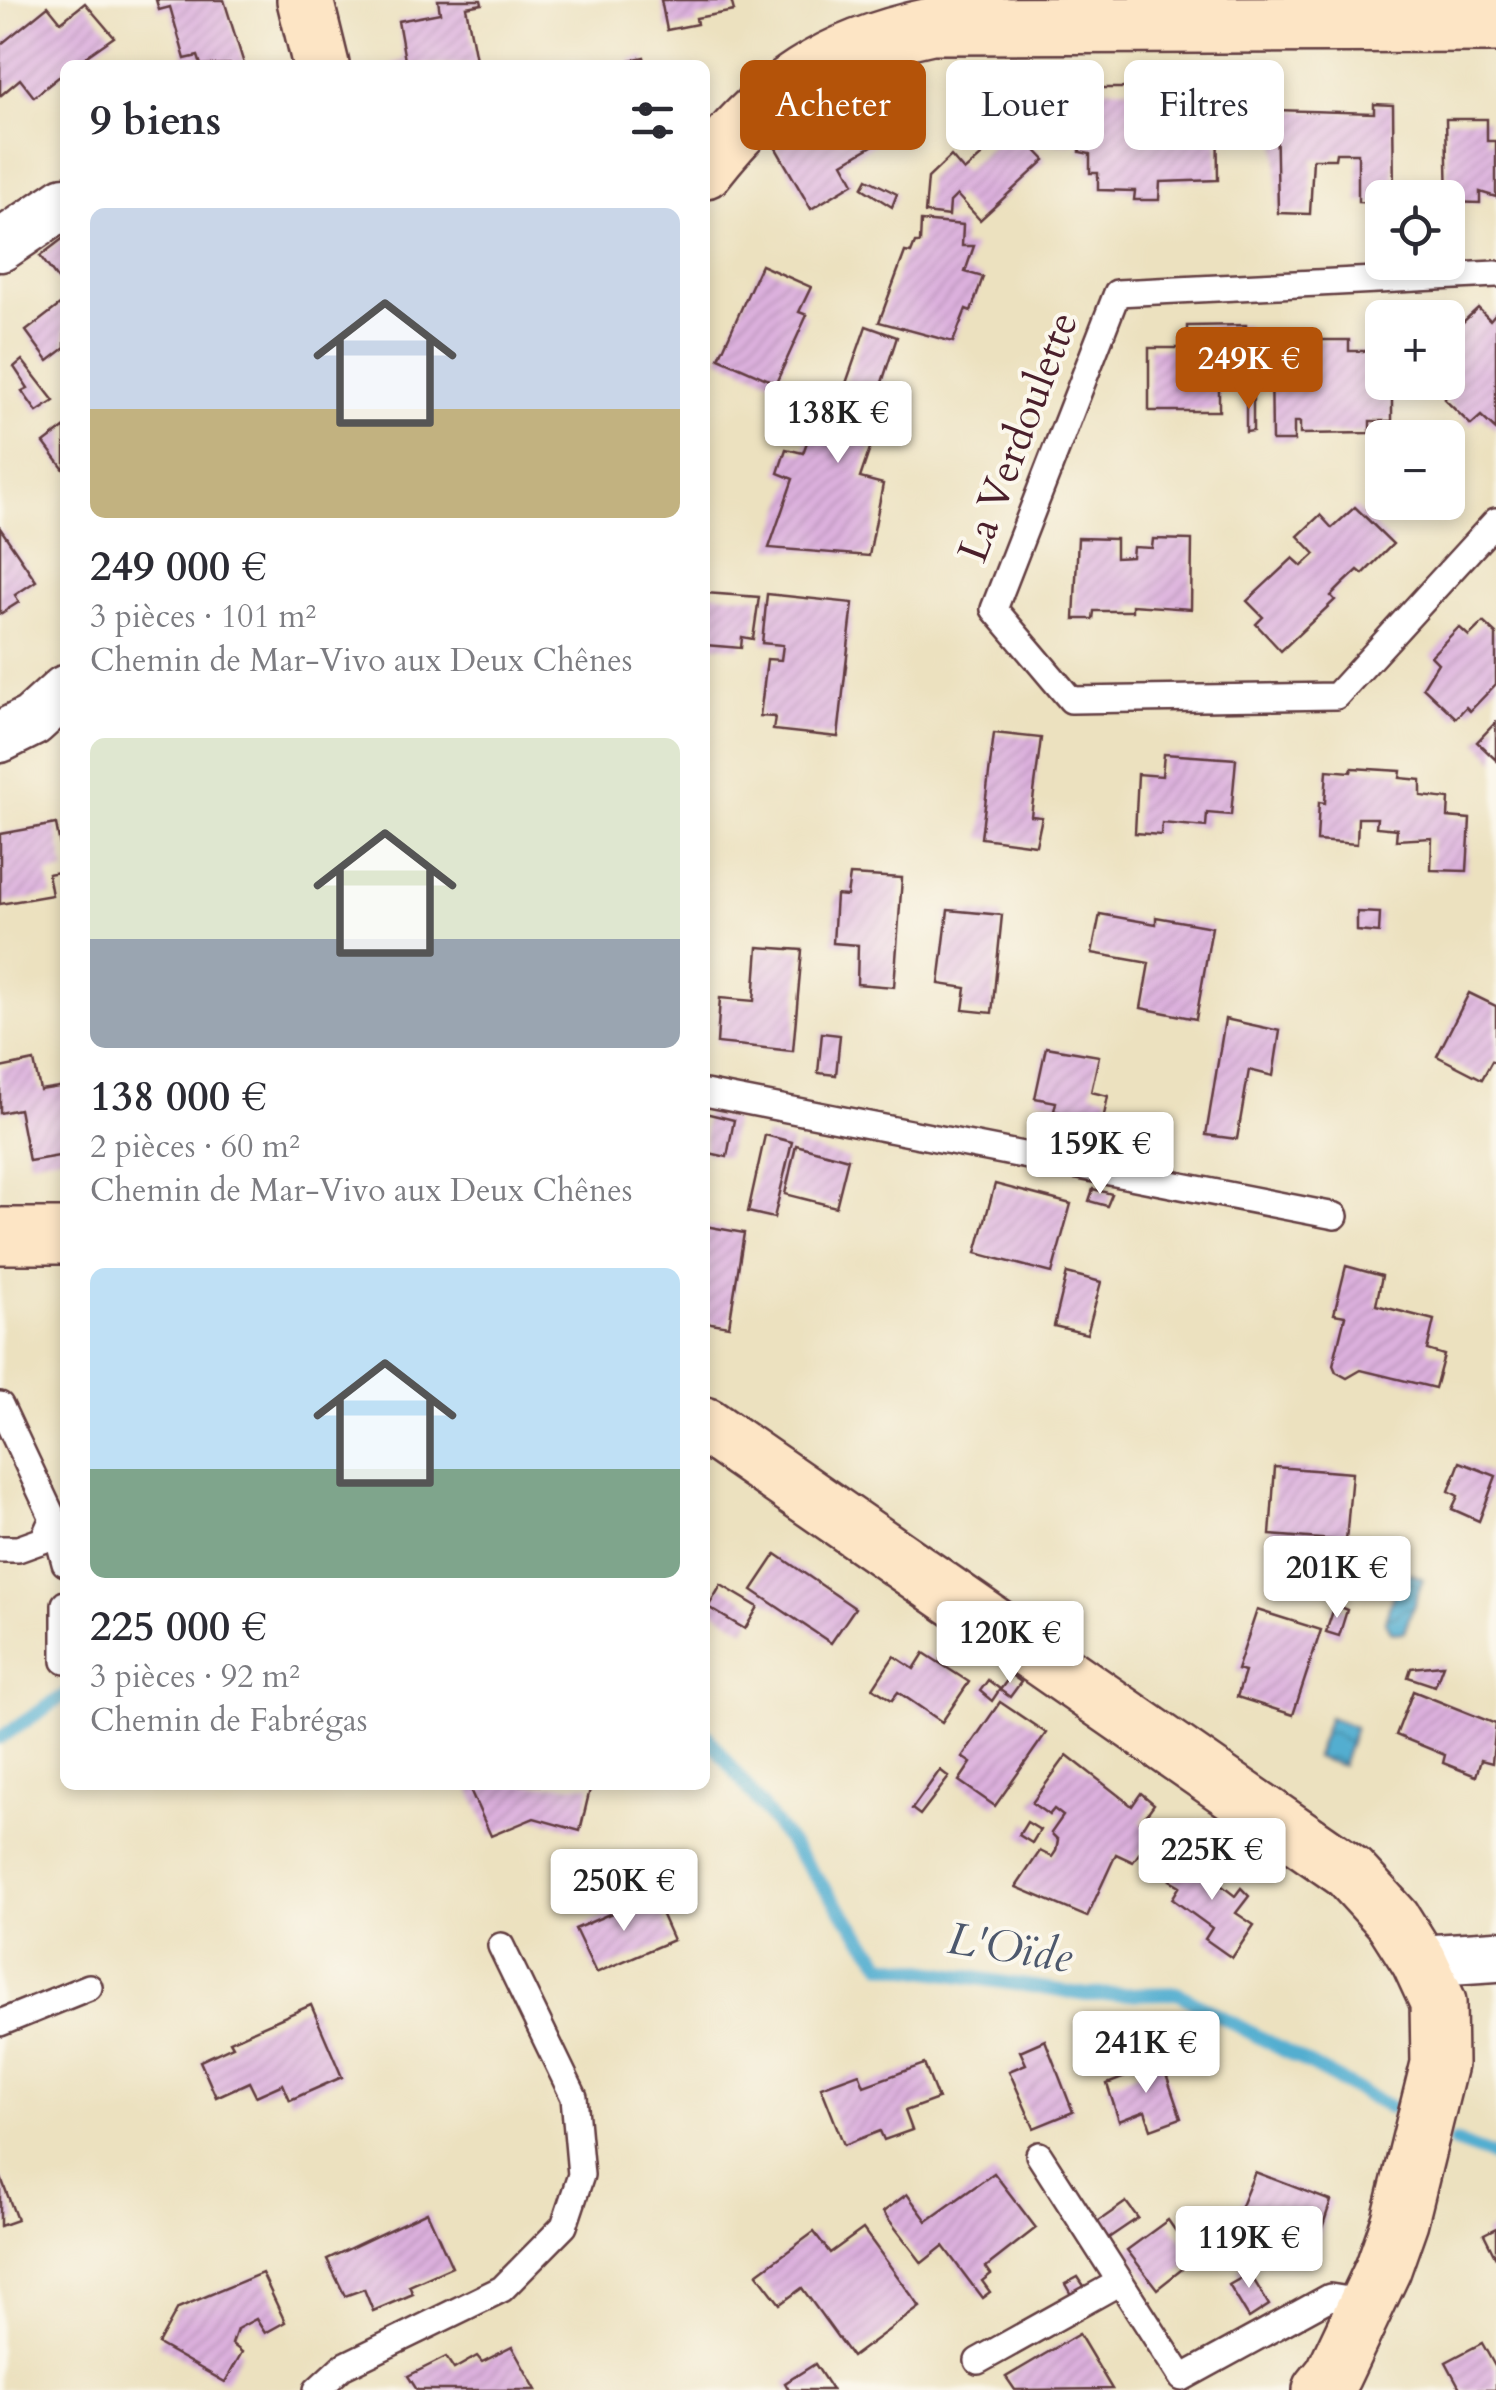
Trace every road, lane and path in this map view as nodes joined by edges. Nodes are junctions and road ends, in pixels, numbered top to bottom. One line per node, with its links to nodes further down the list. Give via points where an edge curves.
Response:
1 (305, 0): 4 (street)
2 (1272, 12): 3 (street); 5 (street, via 931,26 875,38 766,100)
3 (1496, 24)
4 (320, 60)
5 (710, 164)
6 (60, 205): 7 (street)
7 (0, 246)
8 (1496, 274): 9 (lane, La Verdoulette, via 1117,293 994,609 1071,700 1336,696)
9 (1496, 521)
10 (60, 696): 11 (street)
11 (0, 737)
12 (710, 1094): 13 (lane)
13 (1335, 1216)
14 (0, 1236): 15 (street)
15 (60, 1236)
16 (0, 1405): 18 (lane)
17 (710, 1428): 23 (street, via 1349,1872)
18 (53, 1518): 19 (lane); 20 (lane, via 43,1540)
19 (60, 1544)
20 (0, 1549)
21 (501, 1946): 30 (lane, via 574,2097 581,2175 564,2226 502,2289 342,2366)
22 (1496, 1956): 23 (street)
23 (1419, 1961): 28 (street, via 1438,2002 1440,2064 1400,2221)
24 (89, 1987): 25 (lane)
25 (0, 2023)
26 (1039, 2155): 27 (lane)
27 (1118, 2283): 28 (lane, via 1182,2378 1330,2297); 29 (lane)
28 (1368, 2303): 31 (street)
29 (978, 2362)
30 (317, 2390)
31 (1321, 2390)

